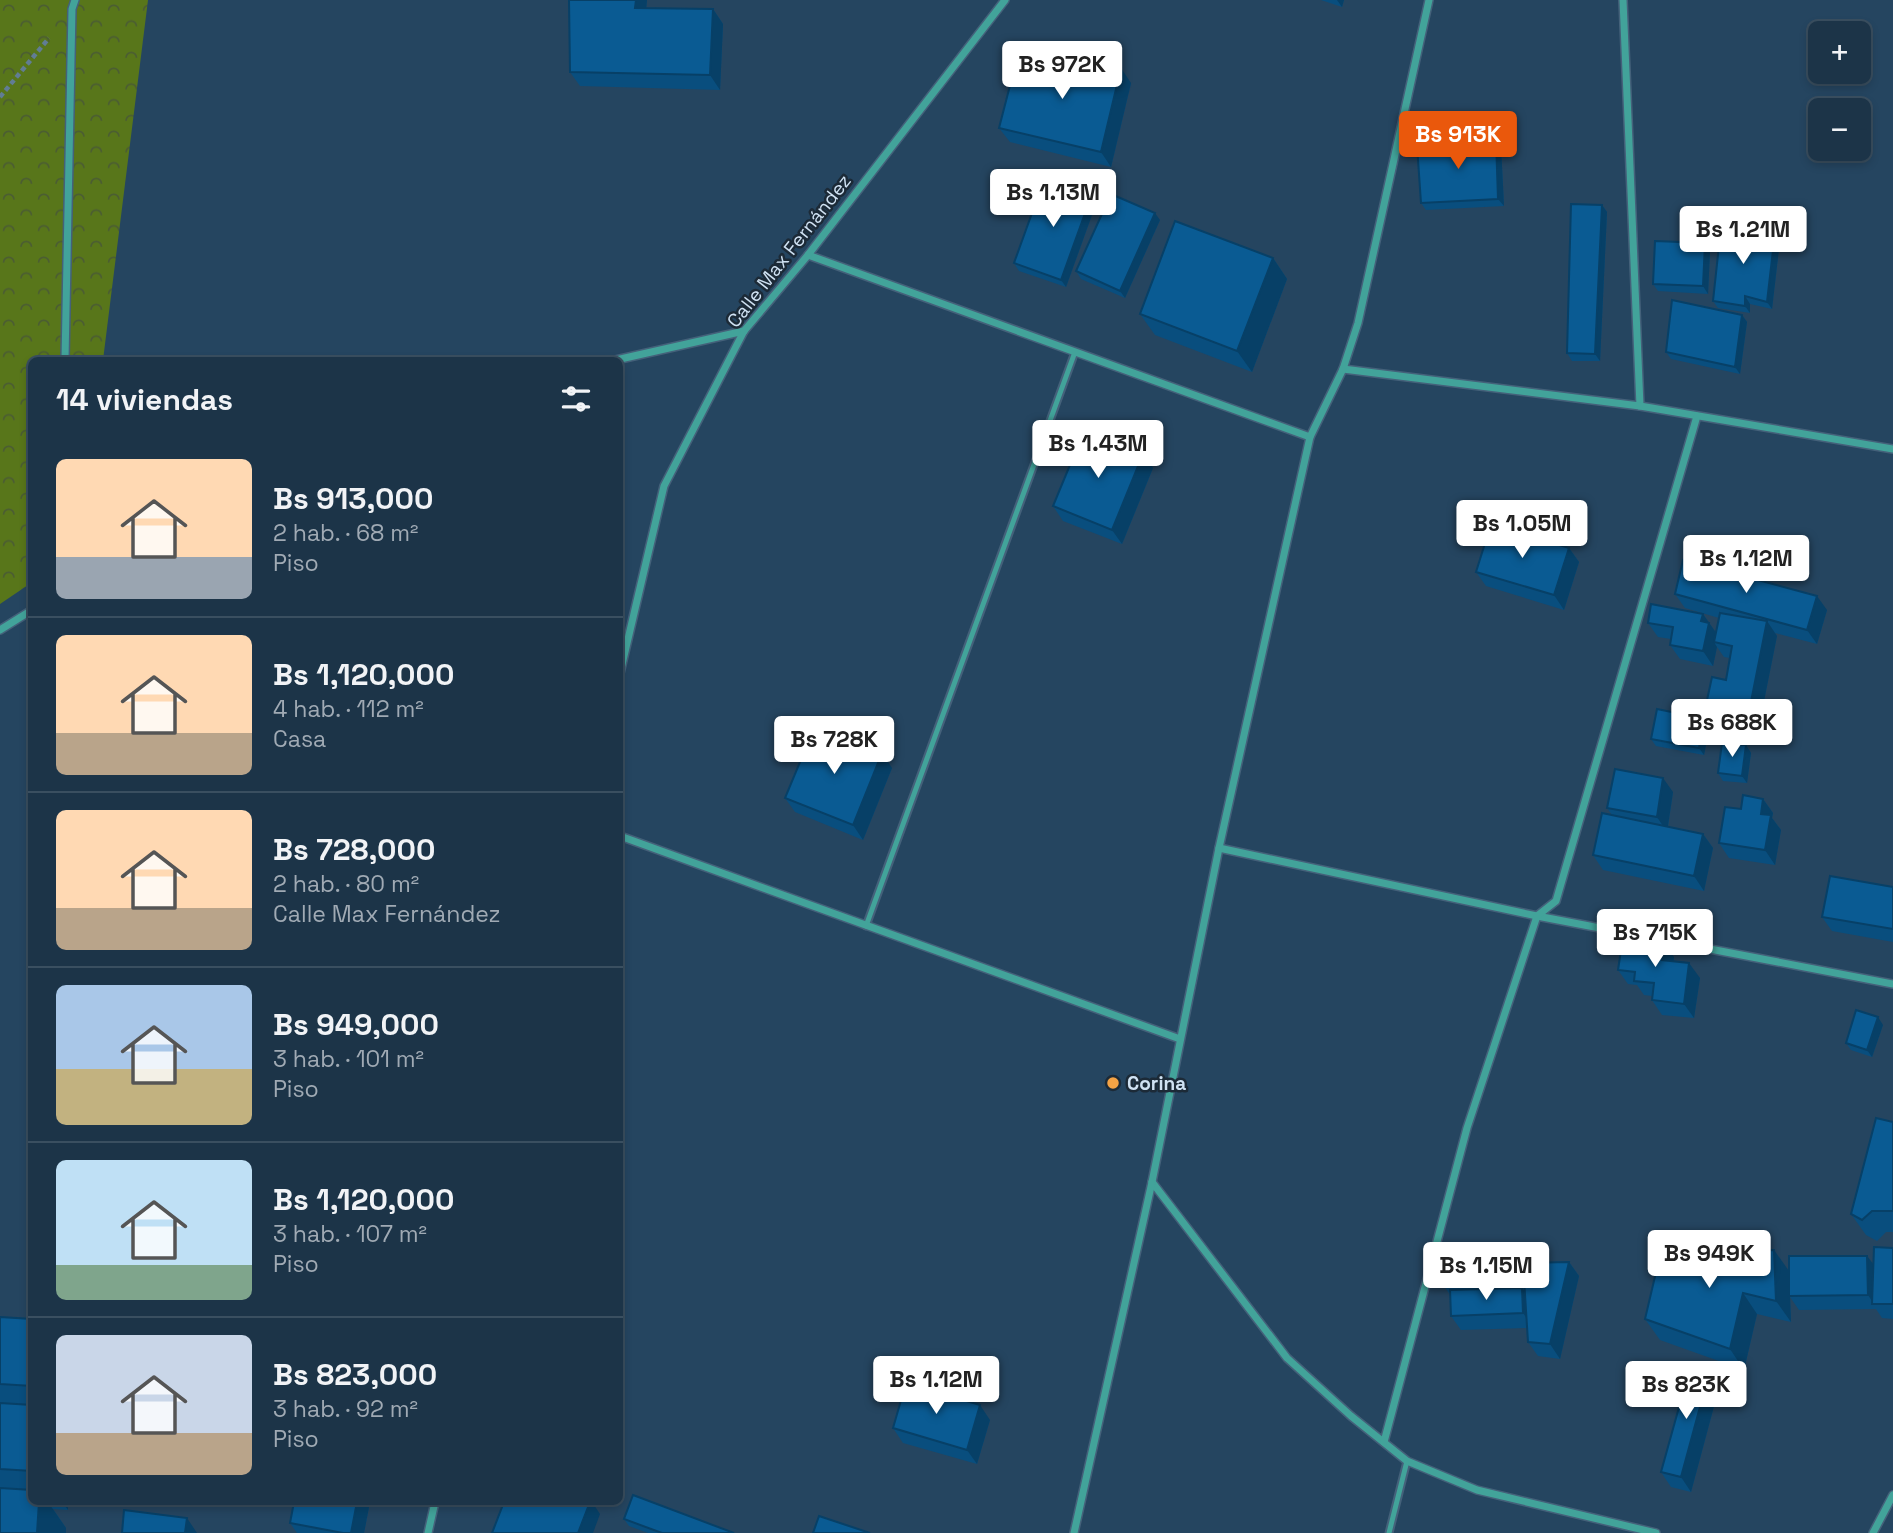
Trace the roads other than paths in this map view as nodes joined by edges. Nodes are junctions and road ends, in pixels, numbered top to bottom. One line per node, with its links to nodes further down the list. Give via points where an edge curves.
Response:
1 (75, 0): 8 (street)
2 (1005, 0): 5 (street, Calle Max Fernández)
3 (1429, 0): 10 (street, via 1358,323)
4 (1623, 0): 11 (street)
5 (808, 255): 6 (street, Calle Max Fernández); 7 (street)
6 (744, 331): 9 (street); 17 (street, Calle Max Fernández, via 664,486)
7 (1075, 352): 13 (street); 21 (lane)
8 (65, 357)
9 (623, 358)
10 (1343, 369): 11 (street); 13 (street)
11 (1640, 405): 12 (street)
12 (1696, 416): 14 (street); 20 (street, via 1556,901)
13 (1310, 437): 19 (street)
14 (1893, 449)
15 (28, 612): 16 (street)
16 (0, 629)
17 (623, 660)
18 (623, 837): 21 (street)
19 (1219, 848): 20 (street); 23 (street)
20 (1537, 916): 22 (street); 25 (street, via 1466,1128)
21 (866, 926): 23 (street)
22 (1893, 984)
23 (1180, 1040): 24 (street)
24 (1152, 1182): 25 (street, via 1287,1358); 30 (street)
25 (1384, 1442): 26 (street)
26 (1407, 1461): 31 (lane); 32 (street, via 1477,1490)
27 (1893, 1495): 33 (street)
28 (434, 1505): 29 (street)
29 (428, 1533)
30 (1074, 1533)
31 (1389, 1533)
32 (1656, 1533)
33 (1873, 1533)

